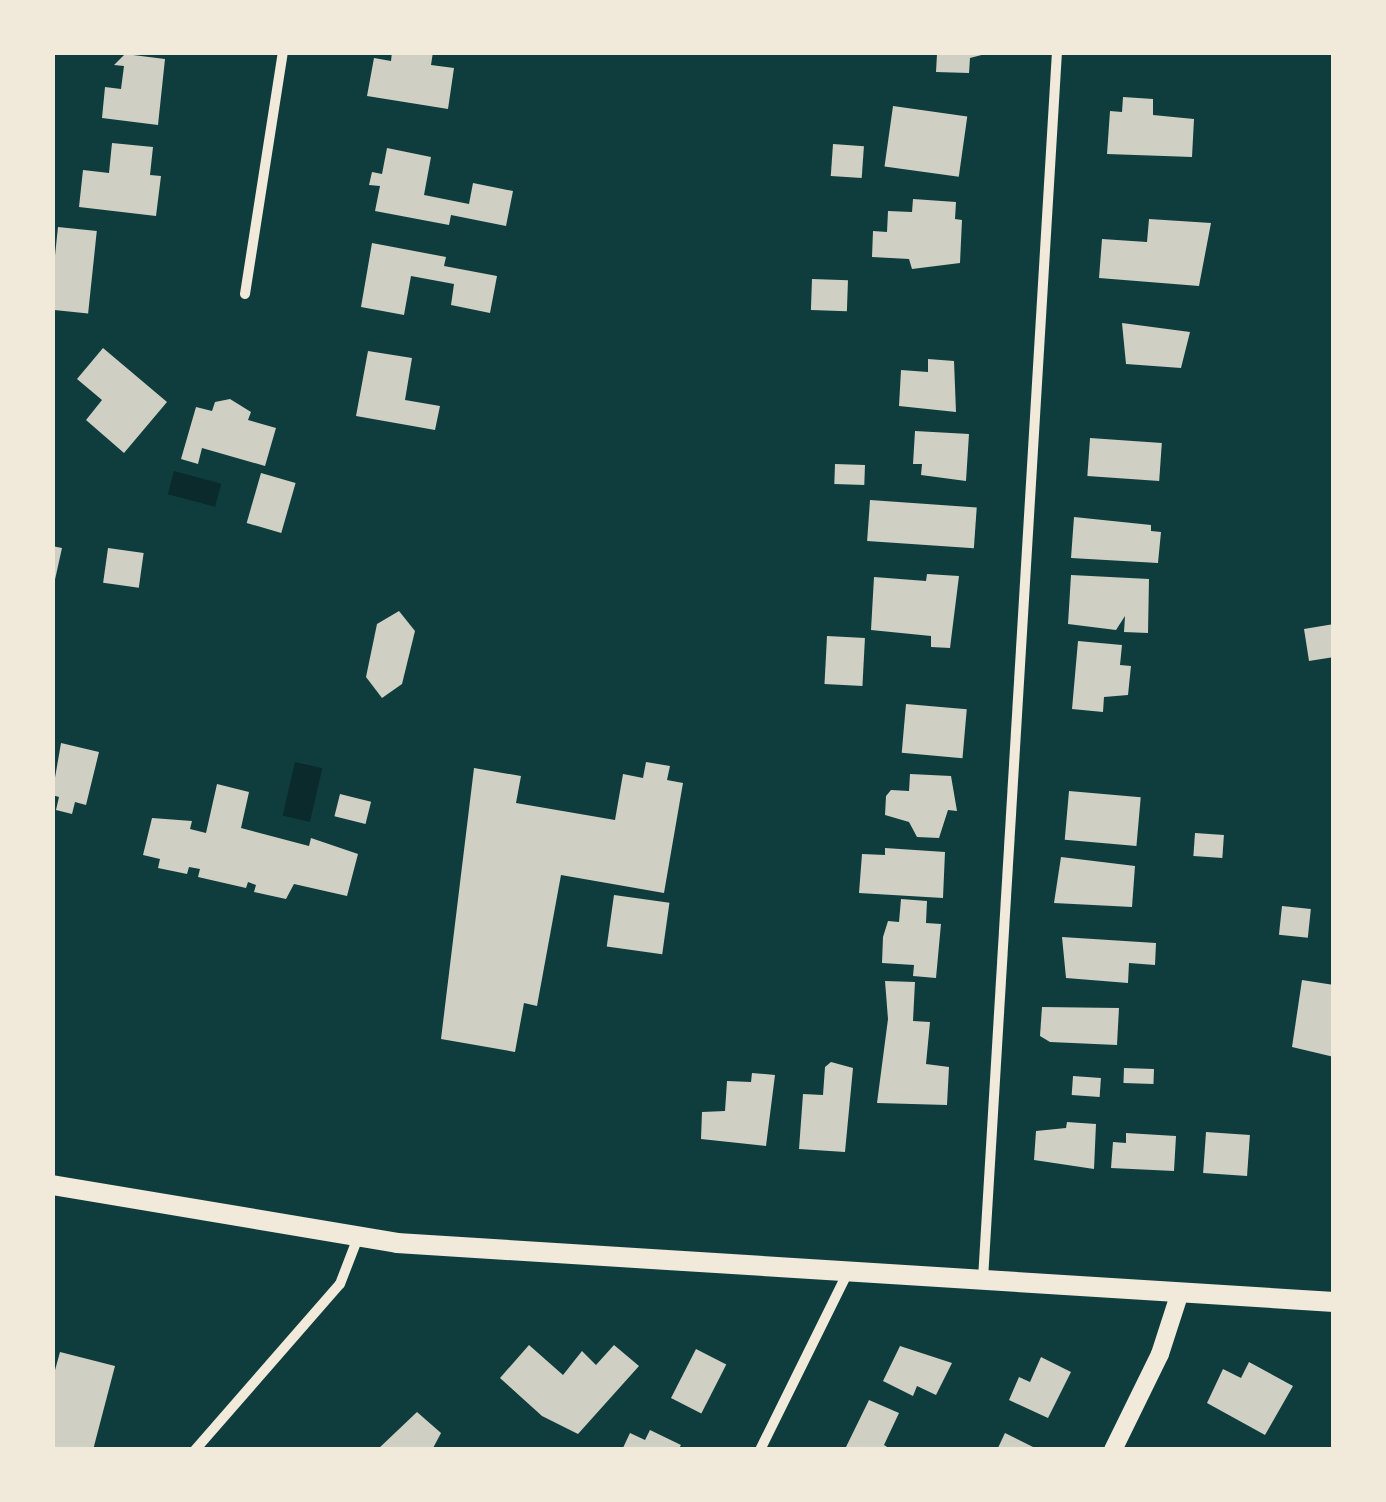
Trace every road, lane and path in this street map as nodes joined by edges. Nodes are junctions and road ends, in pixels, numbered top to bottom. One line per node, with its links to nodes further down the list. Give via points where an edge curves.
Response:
1 (282, 52): 3 (street)
2 (1057, 52): 7 (street)
3 (244, 294)
4 (52, 1185): 5 (main road)
5 (357, 1240): 6 (main road); 10 (street, via 340,1284)
6 (846, 1276): 7 (main road); 11 (street)
7 (983, 1280): 8 (main road)
8 (1180, 1292): 9 (main road); 12 (street, via 1160,1354)
9 (1334, 1302)
10 (195, 1450)
11 (760, 1450)
12 (1113, 1450)

